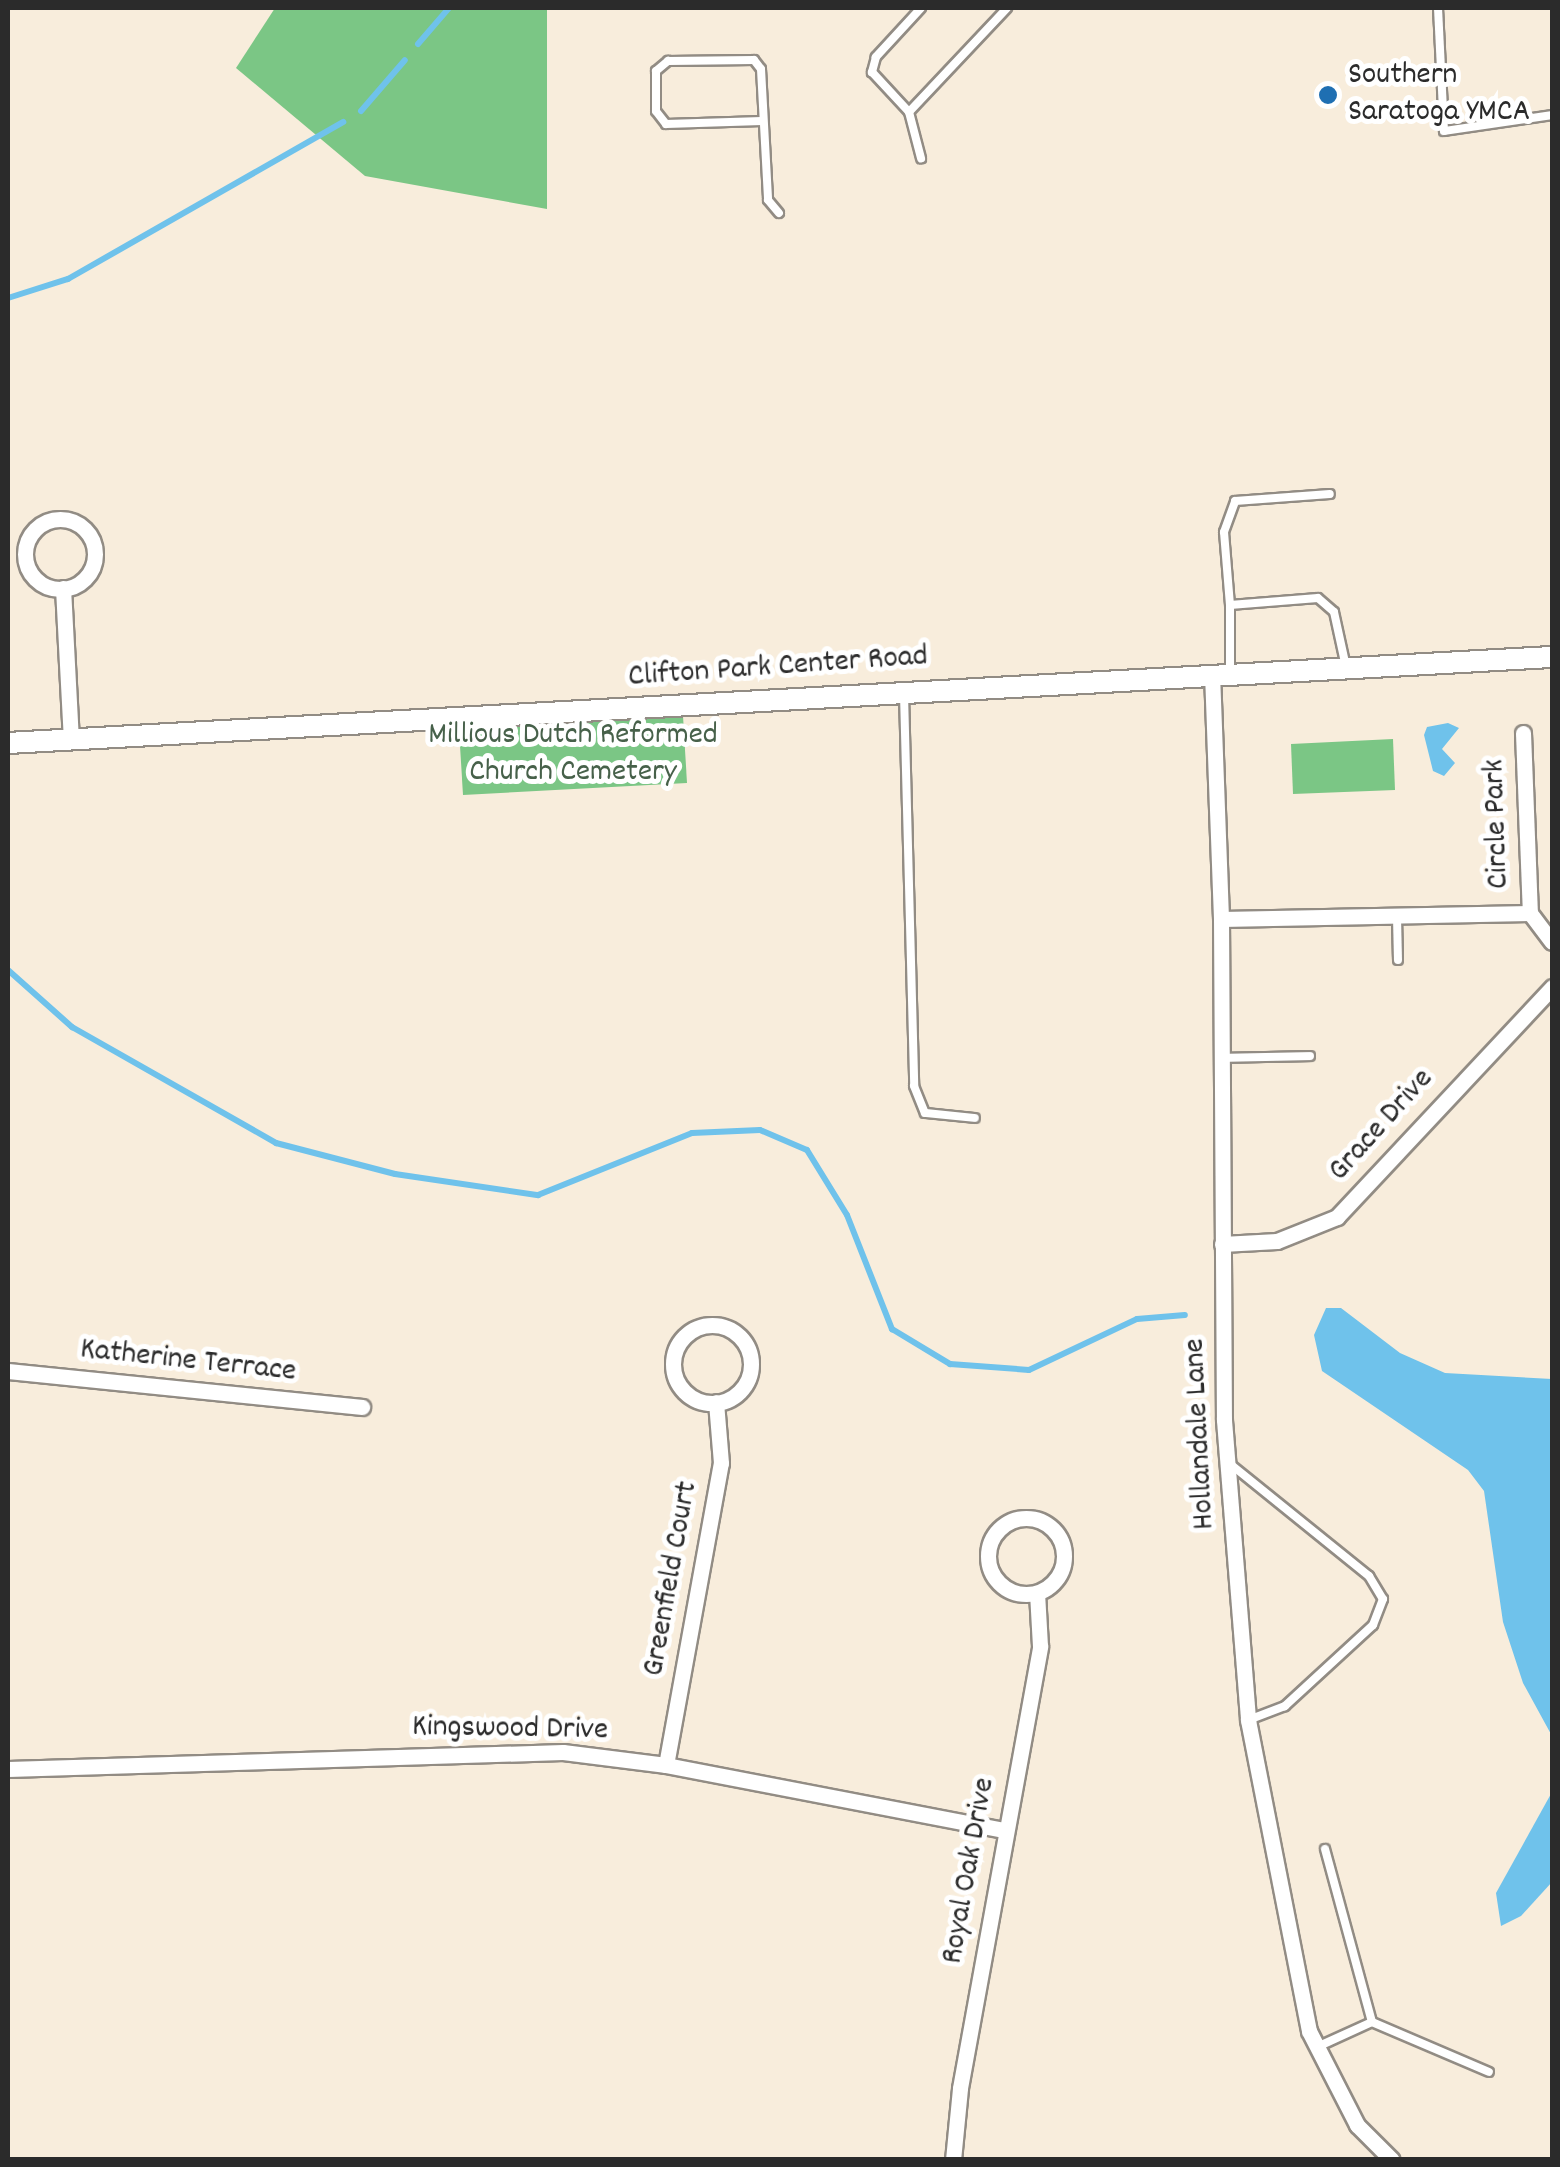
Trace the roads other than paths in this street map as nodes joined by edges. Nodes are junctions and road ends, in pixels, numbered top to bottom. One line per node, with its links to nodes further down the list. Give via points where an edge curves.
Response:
1 (920, 8): 4 (lane, via 876,57 872,72)
2 (1007, 8): 4 (lane)
3 (1438, 8): 5 (lane, via 1444,131)
4 (909, 112): 7 (lane)
5 (1552, 115)
6 (762, 121): 6 (lane, via 761,69 754,60 668,61 656,72 656,112 666,124); 8 (lane, via 768,200)
7 (921, 158)
8 (780, 212)
9 (1330, 494): 11 (lane, via 1235,501 1224,532)
10 (63, 588): 10 (street, via 90,572 96,552 88,532 60,518 38,526 25,555 33,576); 17 (street)
11 (1230, 604): 13 (lane, via 1330,603); 14 (lane)
12 (1552, 658): 13 (street, Clifton Park Center Road)
13 (1346, 666): 14 (street, Clifton Park Center Road)
14 (1221, 672): 15 (street, Clifton Park Center Road); 21 (street, Hollandale Lane)
15 (904, 690): 17 (street, Clifton Park Center Road); 27 (lane, via 914,1086 925,1113)
16 (1523, 733): 19 (street, Circle Park)
17 (71, 740): 18 (street, Clifton Park Center Road)
18 (8, 743)
19 (1530, 914): 20 (street); 22 (street)
20 (1397, 917): 21 (street); 23 (lane)
21 (1221, 918): 26 (street, Hollandale Lane)
22 (1552, 942)
23 (1398, 960)
24 (1552, 987): 28 (street, Grace Drive, via 1337,1217 1277,1241)
25 (1310, 1056): 26 (lane)
26 (1222, 1058): 28 (street, Hollandale Lane)
27 (975, 1118)
28 (1222, 1244): 32 (street, Hollandale Lane)
29 (8, 1371): 31 (street, Katherine Terrace)
30 (716, 1402): 30 (street, via 686,1392 673,1364 685,1335 715,1325 736,1334 751,1363 744,1385); 35 (street, Greenfield Court, via 722,1463)
31 (362, 1408)
32 (1227, 1461): 34 (street, Hollandale Lane); 34 (lane, via 1369,1576 1383,1599 1373,1625 1284,1706)
33 (1037, 1593): 33 (street, via 1006,1588 988,1562 997,1532 1014,1520 1046,1524 1061,1540 1061,1572); 37 (street, Royal Oak Drive, via 1040,1646)
34 (1248, 1720): 40 (street, Hollandale Lane)
35 (666, 1764): 36 (street, Kingswood Drive, via 563,1752 479,1752); 37 (street, Kingswood Drive)
36 (8, 1769)
37 (1005, 1830): 42 (street, Royal Oak Drive)
38 (1325, 1849): 39 (lane)
39 (1372, 2022): 40 (lane); 41 (lane)
40 (1316, 2047): 43 (street, Hollandale Lane, via 1356,2125)
41 (1489, 2072)
42 (954, 2160)
43 (1392, 2160)

